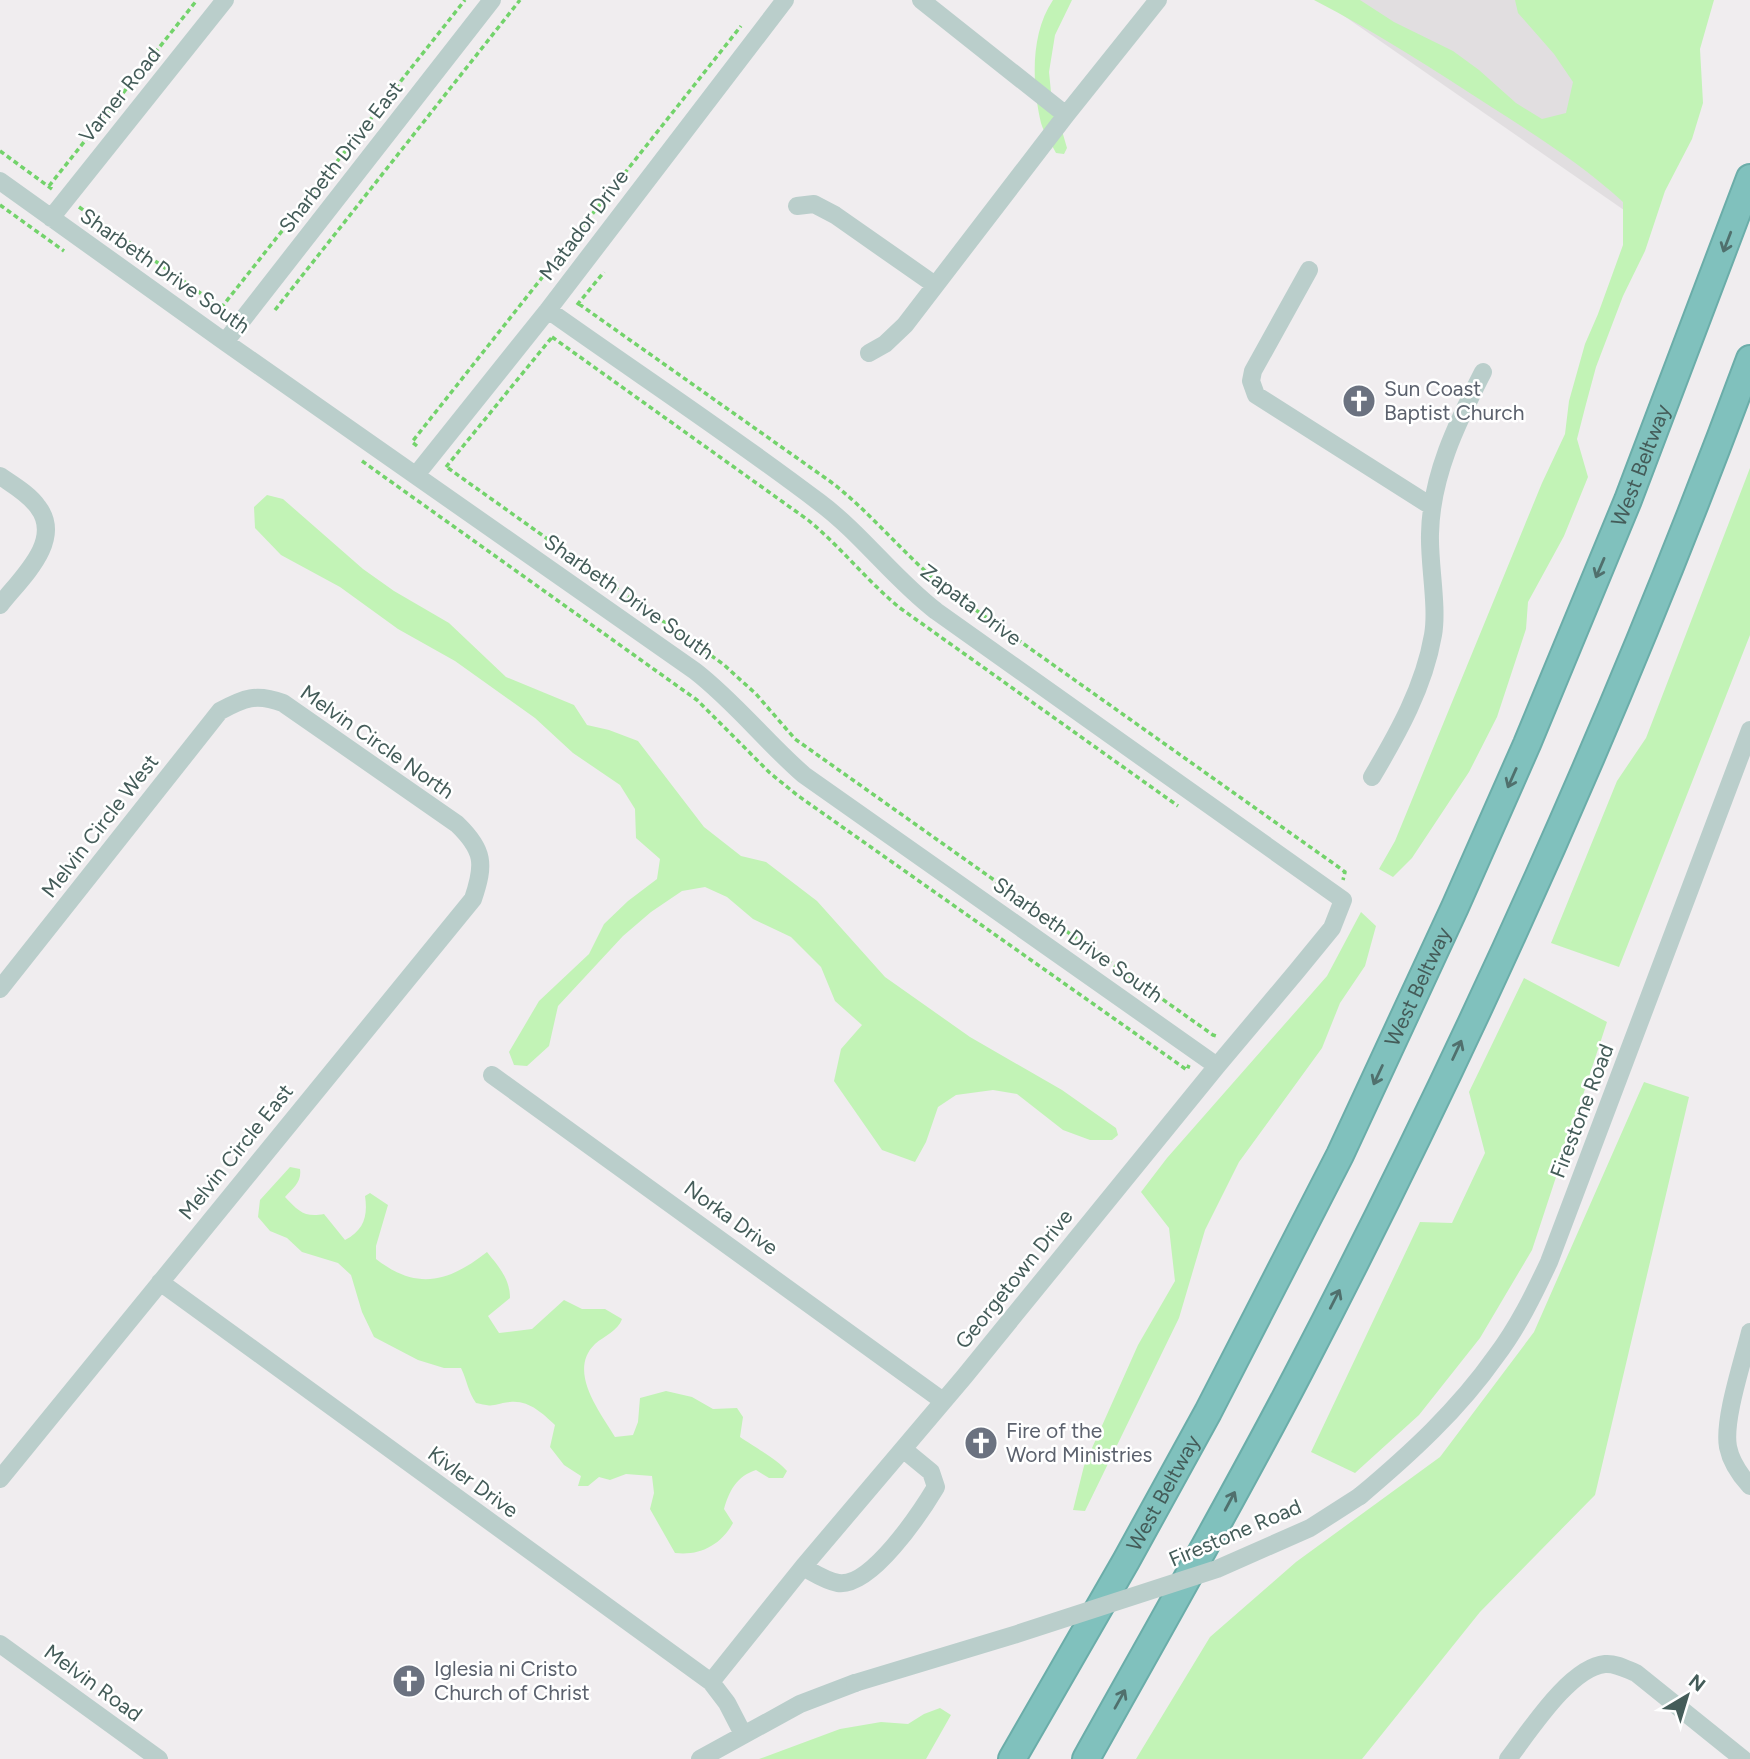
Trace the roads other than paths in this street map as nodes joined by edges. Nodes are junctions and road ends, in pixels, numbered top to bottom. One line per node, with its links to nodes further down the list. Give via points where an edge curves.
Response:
1 (225, 0): 10 (street, Varner Road)
2 (492, 0): 14 (street, Sharbeth Drive East)
3 (786, 0): 13 (street, Matador Drive)
4 (921, 0): 6 (street)
5 (1158, 0): 6 (street)
6 (1066, 115): 12 (street)
7 (1750, 178): 42 (highway, West Beltway, one-way to 42, via 1633,487 1527,744 1346,1142 1208,1412)
8 (0, 181): 10 (street, Sharbeth Drive South)
9 (797, 206): 12 (street, via 814,204 835,215)
10 (51, 218): 14 (street, Sharbeth Drive South)
11 (1309, 270): 20 (street, via 1254,371 1251,382 1256,395)
12 (935, 285): 15 (street, via 905,325)
13 (548, 310): 18 (street, Matador Drive); 26 (street, Zapata Drive, via 821,503 936,611)
14 (225, 342): 18 (street, Sharbeth Drive South)
15 (869, 353)
16 (1750, 359): 43 (highway, one-way to 16, via 1300,1368 1493,974 1655,604)
17 (1483, 372): 20 (street, via 1451,438)
18 (416, 475): 28 (street, Sharbeth Drive South, via 718,688 804,775)
19 (0, 476): 21 (street, via 40,508 46,528 41,551)
20 (1431, 506): 24 (street, via 1433,632 1417,690)
21 (0, 605)
22 (243, 698): 25 (street, Melvin Circle North, via 283,703 457,824); 27 (street, Melvin Circle West, via 220,711)
23 (1750, 730): 39 (street, Firestone Road, bridge, via 1549,1262 1497,1356 1408,1457 1310,1528 1217,1569 855,1683 800,1704)
24 (1372, 777)
25 (476, 845): 30 (street, Melvin Circle East, via 481,867 473,899)
26 (1338, 896): 28 (street, Georgetown Drive, via 1332,928)
27 (0, 989)
28 (1217, 1066): 32 (street, Georgetown Drive)
29 (492, 1074): 32 (street, Norka Drive)
30 (160, 1282): 34 (street, Melvin Circle East); 38 (street, Kivler Drive)
31 (1750, 1332): 35 (street, via 1729,1422 1728,1446 1735,1466)
32 (943, 1401): 33 (street, Georgetown Drive)
33 (903, 1449): 36 (street, Georgetown Drive); 36 (street, via 931,1472 936,1487 877,1564 858,1580 839,1584)
34 (0, 1479)
35 (1750, 1486)
36 (803, 1567): 38 (street, Georgetown Drive)
37 (0, 1644): 40 (street, Melvin Road)
38 (711, 1682): 39 (street, Kivler Drive)
39 (743, 1734): 41 (street, Firestone Road)
40 (159, 1759)
41 (700, 1759)
42 (1012, 1759)
43 (1086, 1759)
44 (1508, 1759): 45 (street, via 1570,1682 1587,1668 1606,1663 1636,1673)
45 (1743, 1759)

